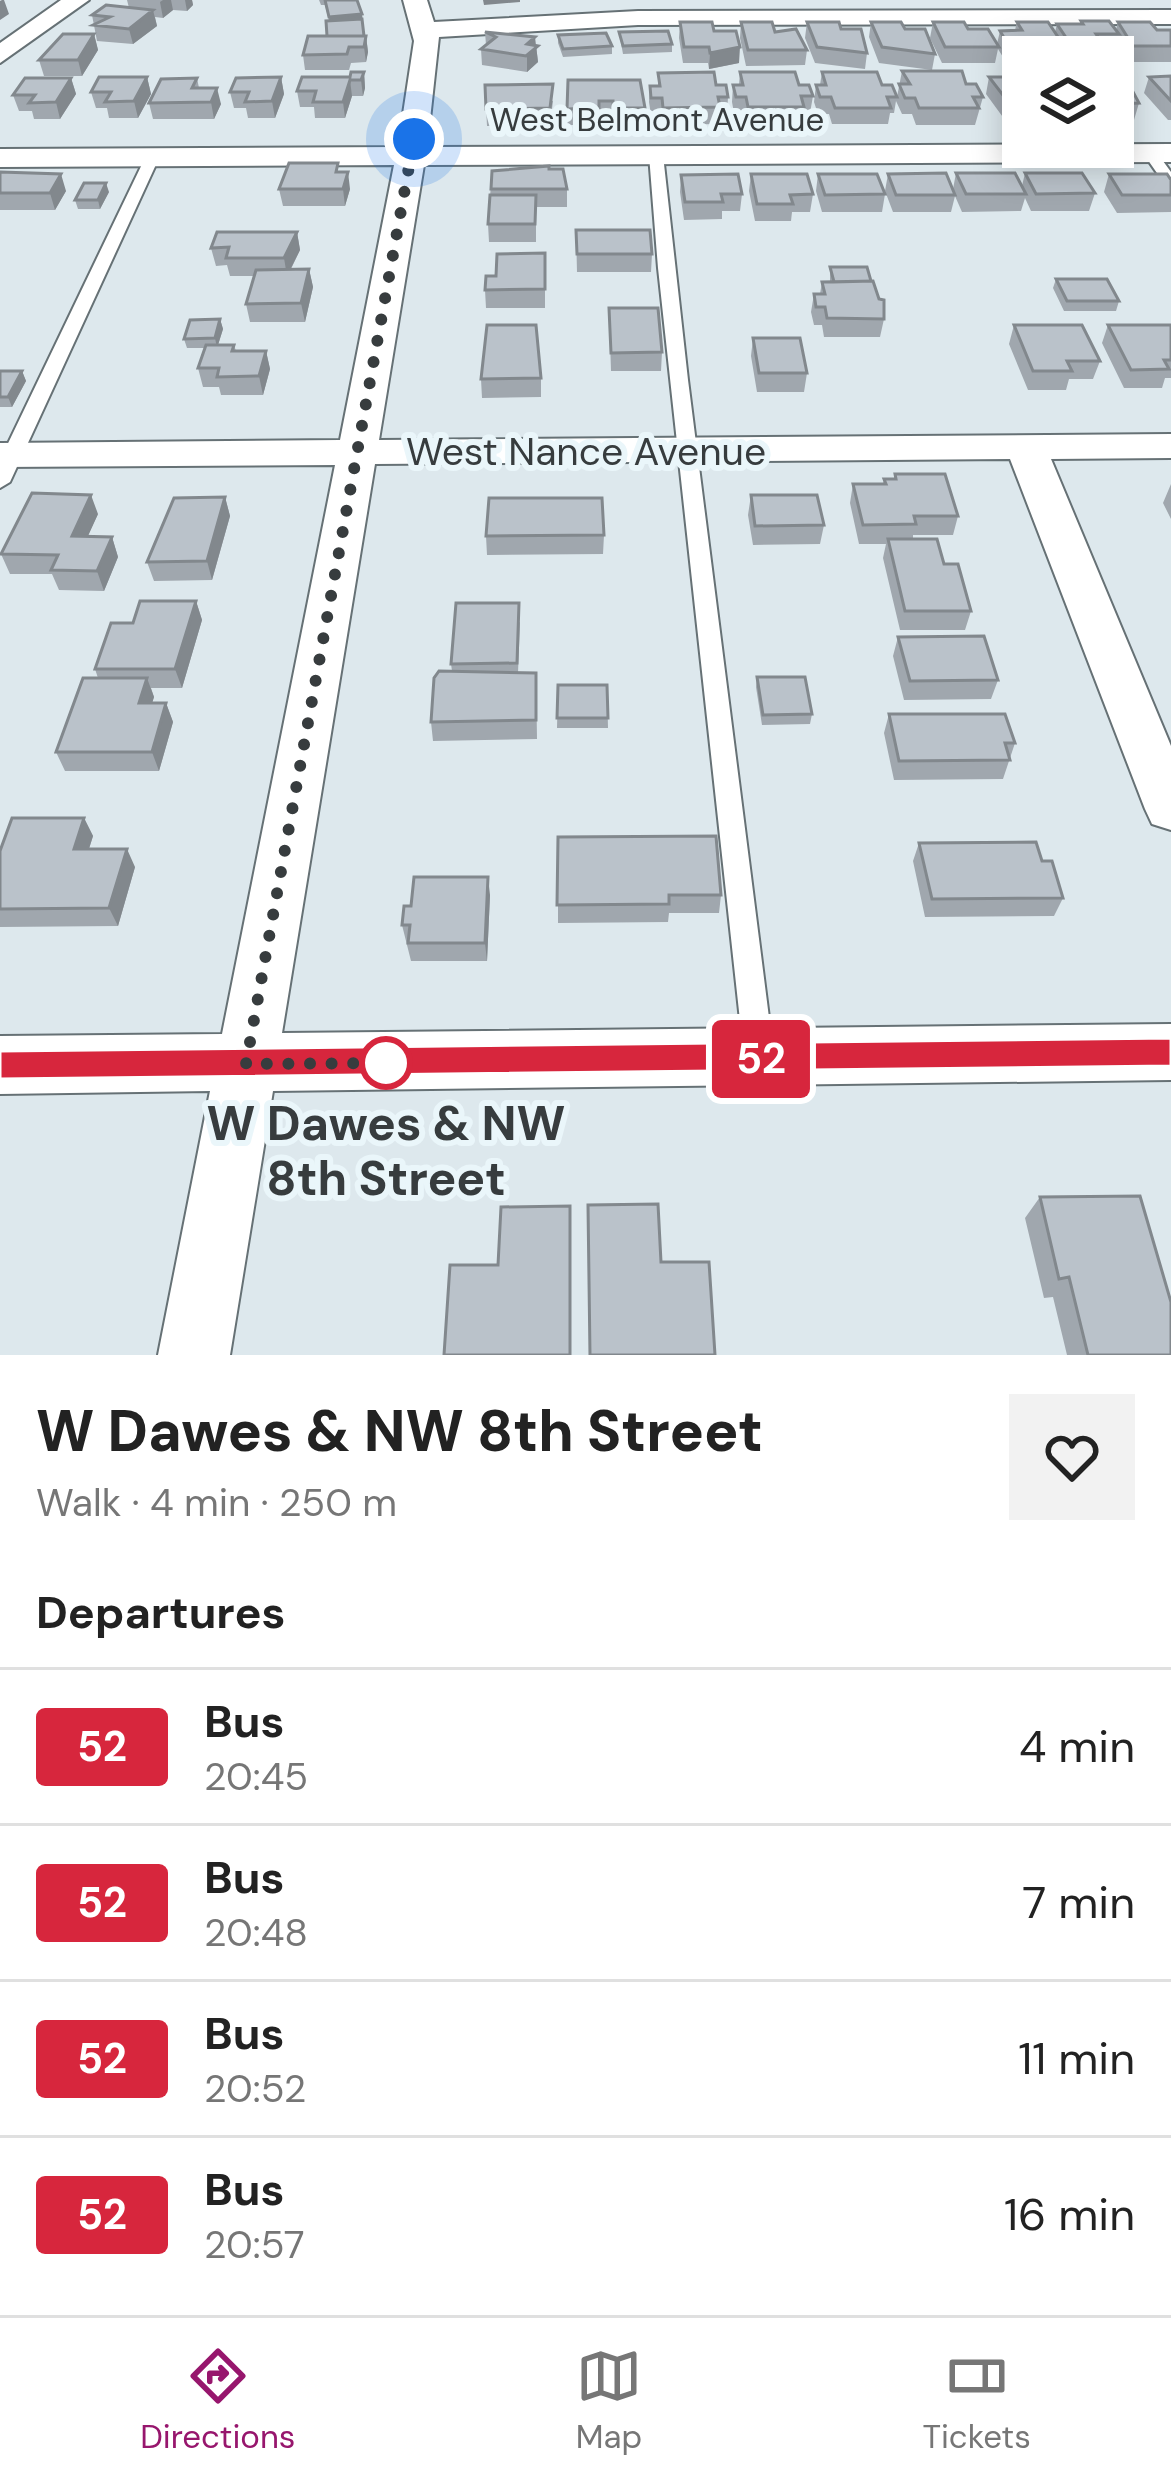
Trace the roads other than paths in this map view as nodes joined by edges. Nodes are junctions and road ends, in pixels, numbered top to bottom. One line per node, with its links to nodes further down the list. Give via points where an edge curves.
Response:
1 (77, 0): 5 (street)
2 (942, 8): 3 (street, via 656,18); 4 (street)
3 (420, 15): 8 (street, via 426,60)
4 (1171, 16)
5 (0, 55)
6 (1160, 153): 7 (street, West Belmont Avenue); 11 (lane)
7 (656, 155): 8 (street, West Belmont Avenue); 14 (lane)
8 (411, 156): 10 (street, West Belmont Avenue); 15 (street)
9 (0, 158): 10 (street, West Belmont Avenue)
10 (152, 158): 16 (lane)
11 (1171, 183)
12 (1171, 446): 13 (street, West Nance Avenue)
13 (1026, 448): 14 (street, West Nance Avenue); 17 (street)
14 (690, 451): 15 (street, West Nance Avenue); 19 (lane)
15 (356, 453): 16 (street, West Nance Avenue); 20 (street)
16 (4, 464)
17 (1171, 809)
18 (1171, 1052): 19 (street)
19 (759, 1059): 20 (street)
20 (246, 1064): 21 (street); 22 (street)
21 (0, 1065)
22 (194, 1355)

